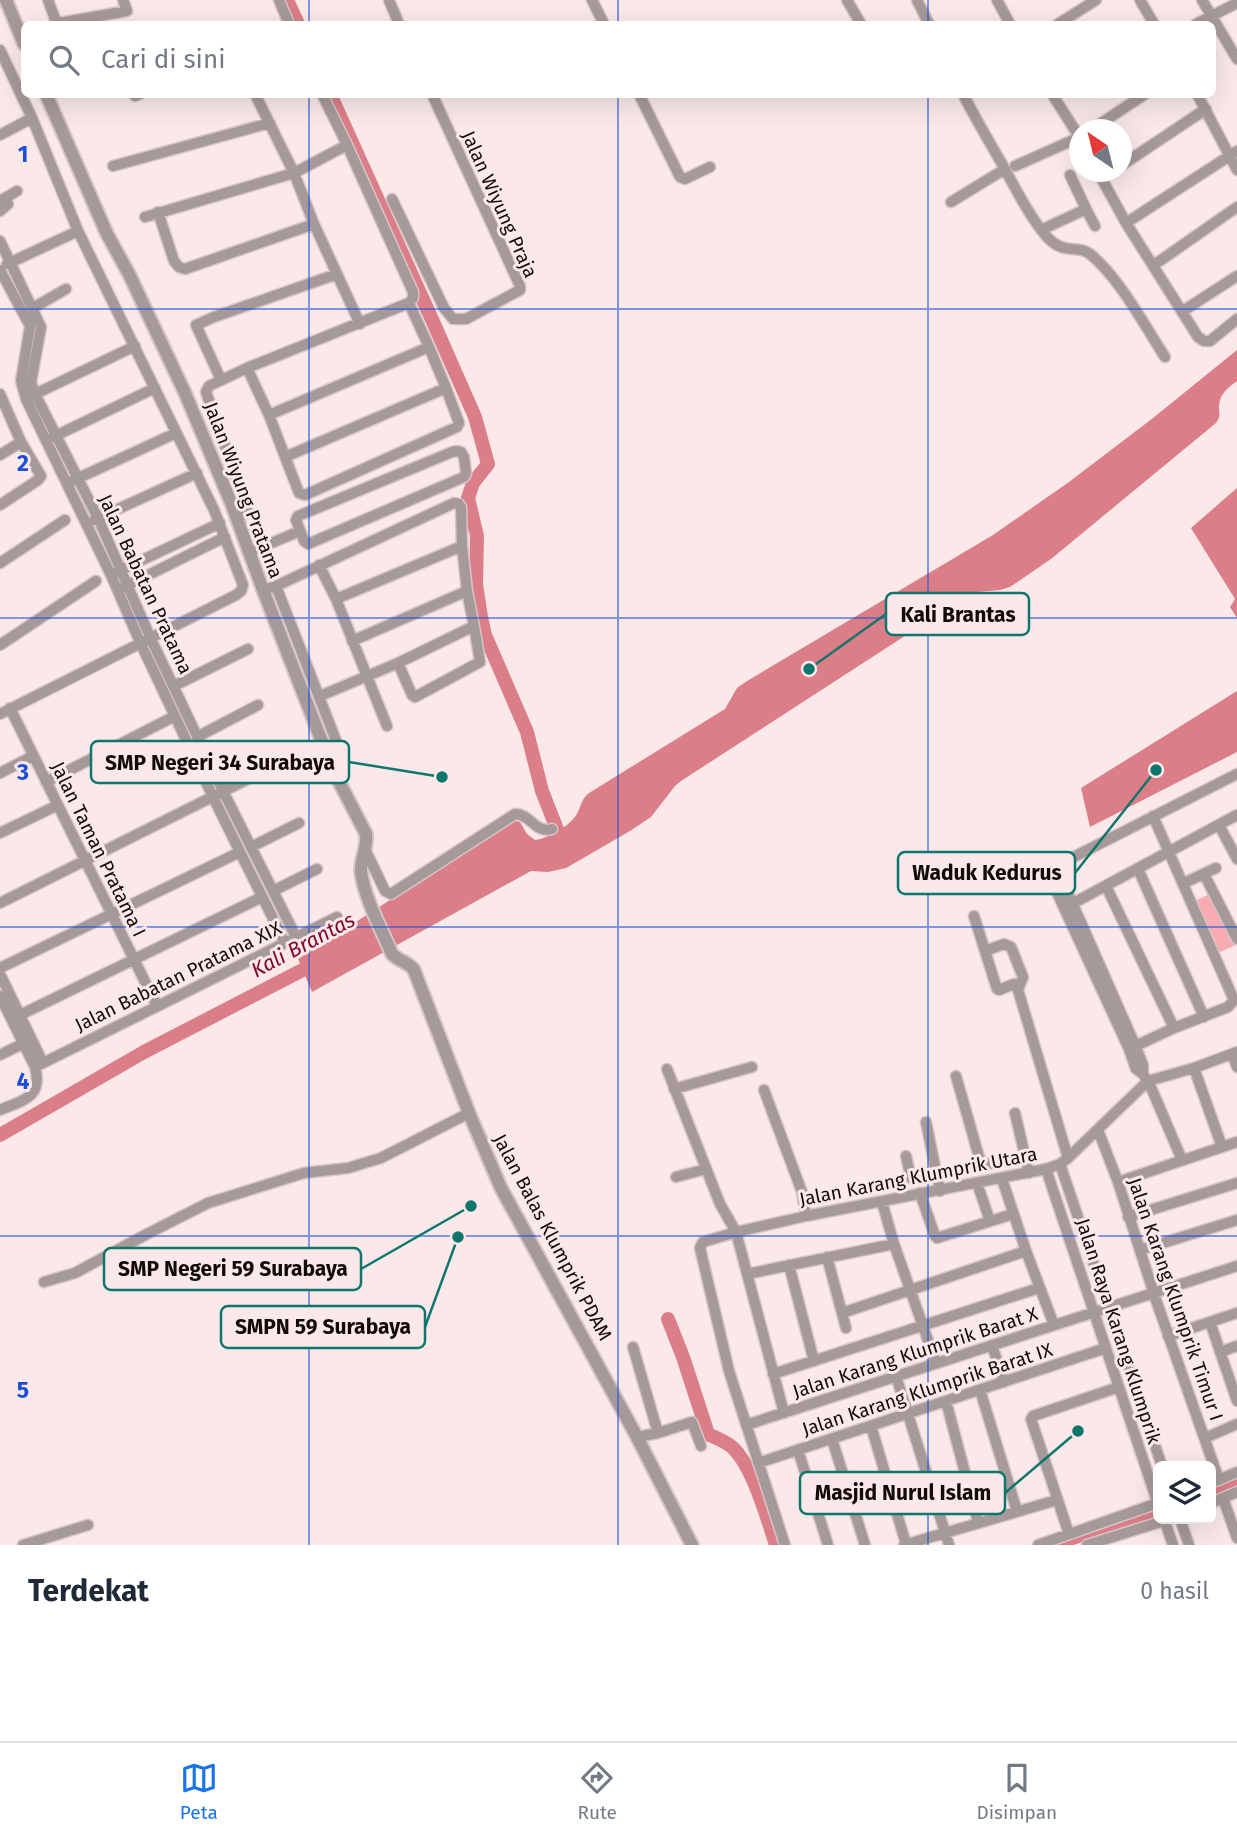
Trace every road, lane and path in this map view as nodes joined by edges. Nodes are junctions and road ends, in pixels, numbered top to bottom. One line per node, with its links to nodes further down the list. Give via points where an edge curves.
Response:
1 (6, 0): 28 (street)
2 (48, 0): 15 (street)
3 (123, 0): 16 (street, via 127,10)
4 (279, 0): 17 (street)
5 (389, 0): 18 (street)
6 (592, 0): 19 (street)
7 (847, 0): 20 (street)
8 (917, 0): 21 (street)
9 (996, 0): 22 (street)
10 (1096, 0): 23 (street)
11 (1140, 0): 24 (street)
12 (1202, 0): 14 (street)
13 (1237, 3): 14 (street)
14 (1211, 16): 25 (street); 26 (street)
15 (60, 21)
16 (68, 21)
17 (288, 21)
18 (399, 21)
19 (602, 21)
20 (859, 21)
21 (928, 21)
22 (1008, 21)
23 (1063, 21)
24 (1152, 21)
25 (1202, 21)
26 (1214, 21)
27 (1216, 24): 30 (street)
28 (21, 37)
29 (0, 50): 31 (street, Jalan Wiyung Pratama)
30 (1237, 60)
31 (21, 95)
32 (23, 98): 43 (street, Jalan Wiyung Pratama)
33 (48, 98): 106 (street, Jalan Wiyung Pratama, via 107,234 186,393)
34 (256, 98): 45 (street)
35 (324, 98): 49 (street)
36 (434, 98): 61 (street, Jalan Wiyung Praja, via 520,290 466,319 453,319)
37 (641, 98): 54 (street, via 680,177)
38 (965, 98): 55 (street)
39 (1054, 98): 46 (street)
40 (1138, 98): 44 (street)
41 (1199, 98): 42 (street)
42 (1206, 109): 50 (street); 51 (street)
43 (32, 118): 47 (street); 73 (street, Jalan Wiyung Pratama)
44 (1107, 119)
45 (270, 122): 52 (street); 57 (street)
46 (1069, 122)
47 (0, 135)
48 (1069, 142): 53 (street)
49 (347, 145): 57 (street); 81 (street, via 413,292)
50 (1233, 153): 56 (street); 69 (street)
51 (1132, 158)
52 (113, 166)
53 (1016, 166)
54 (710, 167)
55 (1004, 169): 63 (street); 72 (street)
56 (1237, 170)
57 (294, 173): 67 (street); 70 (street)
58 (1073, 182): 65 (street)
59 (1104, 182): 69 (street)
60 (17, 191): 62 (street)
61 (392, 199)
62 (3, 200): 66 (street, via 8,204)
63 (951, 202)
64 (1237, 206): 76 (street)
65 (1086, 209): 71 (street); 72 (street)
66 (0, 211)
67 (159, 212): 68 (street); 70 (street, via 174,261 185,269)
68 (145, 218)
69 (1126, 223): 76 (street)
70 (314, 224): 78 (street)
71 (1095, 226)
72 (1041, 229): 88 (street, via 1058,247 1083,250 1099,263 1121,288)
73 (78, 231): 75 (street); 86 (street, Jalan Wiyung Pratama)
74 (0, 240): 75 (street, Jalan Babatan Pratama)
75 (11, 262): 77 (street); 82 (street, Jalan Babatan Pratama)
76 (1154, 265): 83 (street)
77 (0, 269): 94 (street, Jalan Babatan Pratama, via 30,327 20,381)
78 (337, 274): 85 (street); 90 (street, via 196,325)
79 (1237, 276): 83 (street)
80 (66, 289): 82 (street)
81 (409, 303): 85 (street); 87 (street)
82 (33, 308): 94 (street, Jalan Babatan Pratama, via 41,327)
83 (1183, 311): 84 (street, via 1204,341)
84 (1237, 319)
85 (360, 324): 89 (street)
86 (135, 346): 91 (street, Jalan Wiyung Pratama); 94 (street)
87 (429, 346): 92 (street); 95 (street)
88 (1165, 357)
89 (247, 368): 90 (street); 95 (street)
90 (221, 380): 106 (street, via 206,392 248,511)
91 (155, 388): 96 (street, Jalan Wiyung Pratama); 97 (street)
92 (446, 388): 101 (street); 101 (street, via 457,427 305,495 299,494)
93 (0, 394): 99 (street)
94 (30, 397): 97 (street, Jalan Babatan Pratama); 98 (street, Jalan Babatan Pratama)
95 (269, 415): 101 (street)
96 (176, 433): 102 (street, Jalan Wiyung Pratama); 103 (street)
97 (56, 436): 98 (street); 103 (street, Jalan Babatan Pratama)
98 (46, 440): 104 (street, Jalan Babatan Pratama)
99 (21, 442): 100 (street); 105 (street, via 41,475)
100 (0, 455)
101 (285, 457)
102 (197, 473): 107 (street); 110 (street, Jalan Wiyung Pratama)
103 (78, 478): 104 (street); 107 (street, Jalan Babatan Pratama)
104 (67, 483): 109 (street, Jalan Babatan Pratama)
105 (0, 505)
106 (237, 518): 114 (street, Jalan Wiyung Pratama)
107 (98, 519): 109 (street); 117 (street, Jalan Babatan Pratama)
108 (65, 520): 115 (street)
109 (87, 523): 117 (street, Jalan Babatan Pratama)
110 (219, 523): 112 (street, Jalan Wiyung Pratama); 117 (street)
111 (300, 531): 111 (street, via 298,516 452,452 463,454 464,477 307,544); 114 (street)
112 (225, 537): 119 (street); 124 (street, Jalan Wiyung Pratama, via 243,585 241,591)
113 (462, 545): 116 (street, via 461,507 454,503); 121 (street); 122 (street)
114 (250, 552): 120 (street, Jalan Wiyung Pratama)
115 (0, 563)
116 (319, 565): 120 (street); 122 (street)
117 (116, 573): 119 (street, Jalan Babatan Pratama)
118 (96, 581): 126 (street)
119 (122, 588): 124 (street, Jalan Babatan Pratama)
120 (269, 588): 131 (street); 139 (street, Jalan Wiyung Pratama)
121 (467, 592): 123 (street); 125 (street)
122 (335, 600): 125 (street)
123 (474, 626): 128 (street); 128 (street, via 480,662 415,697)
124 (145, 640): 130 (street, Jalan Babatan Pratama); 133 (street); 134 (street, Jalan Babatan Pratama)
125 (352, 641): 129 (street)
126 (0, 645)
127 (248, 649): 130 (street)
128 (398, 663): 129 (street)
129 (366, 676): 131 (street); 135 (street)
130 (174, 686): 136 (street, Jalan Babatan Pratama)
131 (320, 696): 139 (street, via 337,743)
132 (258, 705): 136 (street)
133 (5, 711): 137 (street, Jalan Taman Pratama I)
134 (175, 716): 142 (street); 144 (street, Jalan Babatan Pratama)
135 (387, 726)
136 (197, 737): 143 (street, Jalan Babatan Pratama)
137 (33, 756): 140 (street); 142 (street, Jalan Taman Pratama I)
138 (274, 766): 143 (street)
139 (333, 770): 153 (street, Jalan Wiyung Pratama, via 366,834)
140 (0, 773)
141 (1237, 774): 147 (street)
142 (46, 782): 145 (street, Jalan Taman Pratama I)
143 (223, 791): 144 (street); 152 (street, Jalan Babatan Pratama)
144 (213, 797): 154 (street, Jalan Babatan Pratama); 157 (street)
145 (58, 805): 151 (street); 157 (street, Jalan Taman Pratama I)
146 (1237, 815): 149 (street)
147 (1153, 816): 155 (street); 167 (street, via 1052,870)
148 (299, 823): 152 (street)
149 (1219, 825): 155 (street); 156 (street)
150 (552, 829): 153 (street, via 540,830 515,814 391,894 385,891)
151 (0, 833)
152 (251, 846): 164 (street, Jalan Babatan Pratama)
153 (365, 849): 168 (street, Jalan Wiyung Pratama, via 361,870)
154 (240, 852): 165 (street, Jalan Babatan Pratama); 169 (street)
155 (1170, 852): 160 (street); 162 (street)
156 (1237, 859)
157 (85, 861): 166 (street); 169 (street, Jalan Taman Pratama I)
158 (1216, 868): 161 (street)
159 (317, 869): 164 (street)
160 (1138, 869): 163 (street); 183 (street)
161 (1204, 874): 162 (street); 173 (street)
162 (1184, 884): 183 (street, via 1234,1000)
163 (1107, 886): 167 (street); 184 (street)
164 (273, 891): 172 (street, Jalan Babatan Pratama)
165 (262, 897): 174 (street, Jalan Babatan Pratama); 176 (street)
166 (0, 903)
167 (1069, 906): 186 (street)
168 (372, 908): 199 (street, Jalan Balas Klumprik PDAM, via 392,954 414,970)
169 (112, 915): 176 (street, Jalan Taman Pratama I); 177 (street)
170 (974, 916): 175 (street)
171 (337, 917): 172 (street, Jalan Babatan Pratama XIX)
172 (296, 937): 174 (street, Jalan Babatan Pratama XIX)
173 (1237, 939)
174 (285, 943): 181 (street, Jalan Babatan Pratama XIX)
175 (985, 951): 179 (street, via 998,990 1015,985); 179 (street, Jalan Raya Karang Klumprik, via 1004,944 1011,947 1024,977)
176 (134, 959): 181 (street, Jalan Taman Pratama I); 182 (street)
177 (0, 968)
178 (0, 974): 182 (street)
179 (1018, 990): 205 (street, Jalan Raya Karang Klumprik)
180 (1, 1001): 185 (street)
181 (157, 1006): 189 (street, Jalan Babatan Pratama XIX)
182 (20, 1015): 185 (street)
183 (1204, 1017): 184 (street)
184 (1174, 1028): 186 (street)
185 (28, 1041): 188 (street); 189 (street)
186 (1132, 1047): 195 (street, via 1136,1069)
187 (1235, 1053): 191 (street); 192 (street, Jalan Karang Klumprik Utara)
188 (0, 1055)
189 (39, 1065): 198 (street, via 35,1091)
190 (752, 1067): 196 (street)
191 (1237, 1067)
192 (1194, 1068): 195 (street, Jalan Karang Klumprik Utara); 204 (street)
193 (667, 1069): 196 (street)
194 (956, 1076): 209 (street)
195 (1145, 1077): 202 (street, Jalan Karang Klumprik Utara); 207 (street)
196 (674, 1089): 211 (street)
197 (764, 1090): 221 (street)
198 (0, 1110)
199 (469, 1113): 234 (street, via 381,1158 348,1168 304,1173 208,1203 75,1273); 267 (street, Jalan Balas Klumprik PDAM, via 501,1188)
200 (1015, 1113): 210 (street)
201 (926, 1122): 215 (street)
202 (1098, 1130): 205 (street, Jalan Karang Klumprik Utara); 216 (street, Jalan Karang Klumprik Timur I)
203 (1237, 1142): 204 (street)
204 (1222, 1147): 207 (street)
205 (1065, 1154): 212 (street, Jalan Karang Klumprik Utara); 238 (street, Jalan Raya Karang Klumprik)
206 (906, 1156): 215 (street, via 911,1179)
207 (1182, 1160): 216 (street)
208 (1003, 1161): 209 (street)
209 (981, 1164): 215 (street)
210 (1027, 1166): 212 (street, Jalan Karang Klumprik Utara); 214 (street, Jalan Karang Klumprik Utara)
211 (706, 1169): 213 (street); 226 (street)
212 (1046, 1169): 240 (street, Jalan Raya Karang Klumprik)
213 (676, 1177)
214 (1002, 1179): 217 (street, Jalan Karang Klumprik Utara); 222 (street)
215 (939, 1182): 217 (street, Jalan Karang Klumprik Utara); 219 (street, Jalan Karang Klumprik Utara)
216 (1118, 1182): 223 (street, Jalan Karang Klumprik Timur I)
217 (977, 1183): 225 (street)
218 (1237, 1183): 223 (street)
219 (920, 1193): 220 (street, Jalan Karang Klumprik Utara); 225 (street, via 937,1238)
220 (882, 1202): 221 (street, Jalan Karang Klumprik Utara); 227 (street)
221 (805, 1209): 226 (street, Jalan Karang Klumprik Utara)
222 (1013, 1214): 225 (street); 229 (street)
223 (1128, 1217): 228 (street, Jalan Karang Klumprik Timur I)
224 (1237, 1220): 228 (street)
225 (989, 1221)
226 (736, 1232): 233 (street); 264 (street, Jalan Karang Klumprik Utara, via 705,1241 700,1248)
227 (894, 1244): 230 (street); 236 (street)
228 (1140, 1250): 237 (street, Jalan Karang Klumprik Timur I)
229 (1026, 1251): 235 (street); 236 (street)
230 (827, 1257): 231 (street); 239 (street)
231 (789, 1265): 233 (street); 252 (street)
232 (1237, 1266): 237 (street, Jalan Karang Klumprik Barat X)
233 (747, 1274): 254 (street)
234 (44, 1282)
235 (1039, 1287): 243 (street); 244 (street)
236 (910, 1290): 239 (street); 243 (street)
237 (1154, 1293): 238 (street, Jalan Karang Klumprik Barat X); 246 (street, Jalan Karang Klumprik Timur I)
238 (1109, 1308): 240 (street, Jalan Karang Klumprik Barat X); 272 (street, Jalan Raya Karang Klumprik)
239 (842, 1312): 245 (street)
240 (1094, 1313): 244 (street, Jalan Karang Klumprik Barat X); 250 (street, Jalan Raya Karang Klumprik)
241 (1237, 1313): 242 (street)
242 (1210, 1322): 246 (street); 251 (street)
243 (924, 1325): 252 (street); 253 (street)
244 (1054, 1325): 247 (street, Jalan Karang Klumprik Barat X)
245 (846, 1328)
246 (1168, 1336): 268 (street, Jalan Karang Klumprik Timur I)
247 (992, 1345): 253 (street, Jalan Karang Klumprik Barat X); 256 (street)
248 (1237, 1346): 251 (street)
249 (633, 1347): 266 (street)
250 (1106, 1348): 256 (street, Jalan Karang Klumprik Barat IX); 257 (street, Jalan Raya Karang Klumprik)
251 (1220, 1352): 259 (street)
252 (814, 1361): 254 (street)
253 (936, 1363): 255 (street, Jalan Karang Klumprik Barat X)
254 (773, 1374): 261 (street)
255 (896, 1376): 261 (street, Jalan Karang Klumprik Barat X); 262 (street)
256 (1004, 1382): 258 (street, Jalan Karang Klumprik Barat IX)
257 (1119, 1387): 277 (street, Jalan Raya Karang Klumprik); 280 (street, via 1032,1417)
258 (980, 1390): 260 (street, Jalan Karang Klumprik Barat IX); 283 (street)
259 (1236, 1396)
260 (946, 1401): 262 (street, Jalan Karang Klumprik Barat IX); 284 (street)
261 (784, 1413): 264 (street, Jalan Karang Klumprik Barat X)
262 (908, 1414): 265 (street, Jalan Karang Klumprik Barat IX); 289 (street)
263 (1237, 1424): 268 (street)
264 (746, 1425): 274 (street)
265 (871, 1426): 269 (street, Jalan Karang Klumprik Barat IX); 298 (street)
266 (659, 1433): 267 (street); 270 (street, via 692,1422)
267 (637, 1437): 294 (street, Jalan Balas Klumprik PDAM)
268 (1205, 1438): 273 (street, Jalan Karang Klumprik Timur I)
269 (832, 1439): 271 (street, Jalan Karang Klumprik Barat IX); 297 (street)
270 (701, 1446)
271 (798, 1450): 274 (street, Jalan Karang Klumprik Barat IX); 296 (street)
272 (1160, 1461)
273 (1210, 1461)
274 (758, 1463): 295 (street)
275 (1237, 1472): 276 (street)
276 (1216, 1482)
277 (1153, 1488)
278 (1237, 1492): 279 (street)
279 (1223, 1498): 281 (street); 291 (street)
280 (1057, 1500): 283 (street); 290 (street)
281 (1216, 1501)
282 (1153, 1505): 290 (street)
283 (1017, 1511): 284 (street)
284 (978, 1522): 289 (street)
285 (1154, 1524): 292 (street)
286 (1167, 1524): 302 (street)
287 (1182, 1524): 303 (street)
288 (88, 1525): 293 (street)
289 (945, 1533): 298 (street); 299 (street)
290 (1069, 1534): 300 (street)
291 (1237, 1538)
292 (1115, 1541): 301 (street)
293 (23, 1545)
294 (692, 1545)
295 (785, 1545)
296 (828, 1545)
297 (865, 1545)
298 (905, 1545)
299 (949, 1545)
300 (1038, 1545)
301 (1087, 1545)
302 (1173, 1545)
303 (1189, 1545)

